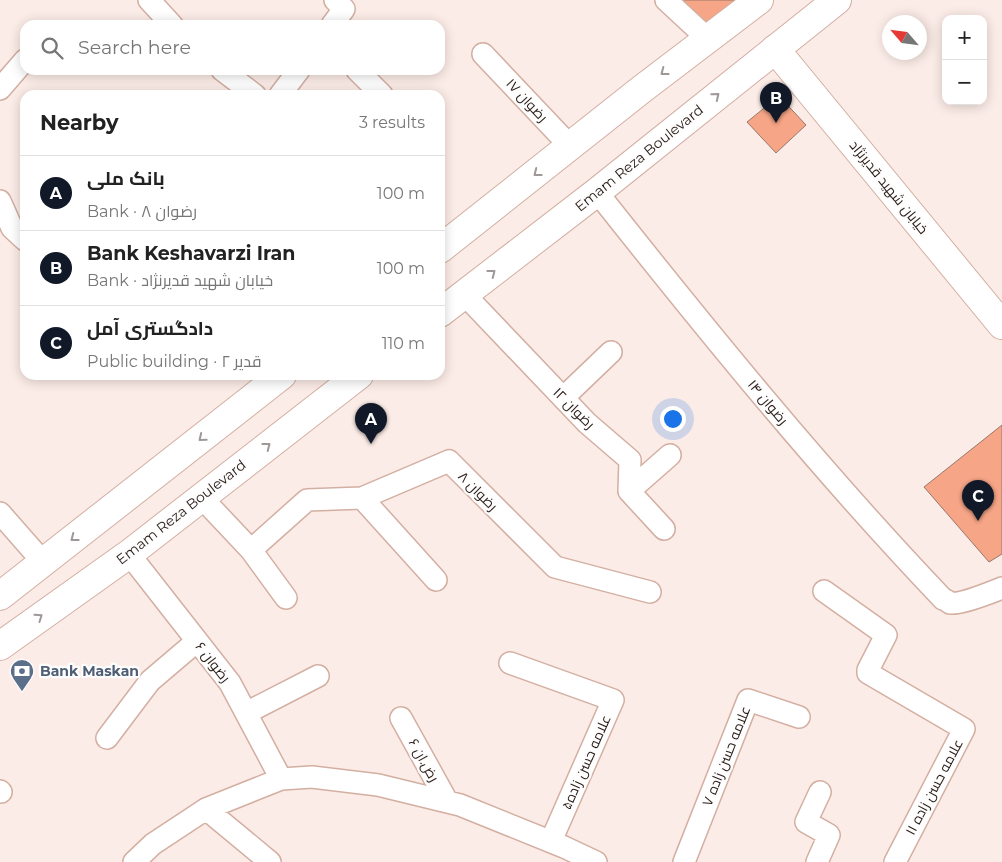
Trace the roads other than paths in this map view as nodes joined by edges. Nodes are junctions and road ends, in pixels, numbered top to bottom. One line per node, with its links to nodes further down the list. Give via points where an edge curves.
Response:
1 (149, 0): 6 (street)
2 (335, 0): 7 (street, via 344,9)
3 (666, 0): 8 (street)
4 (759, 0): 8 (main road)
5 (837, 0): 9 (main road, Emam Reza Boulevard)
6 (167, 20)
7 (336, 20)
8 (708, 38): 19 (main road, one-way to 19)
9 (775, 49): 20 (main road, Emam Reza Boulevard, one-way to 9); 26 (main road, خيابان شهيد قديرنژاد)
10 (484, 54): 19 (street, رضوان ۱۷)
11 (20, 66): 15 (street)
12 (229, 75): 16 (street)
13 (295, 75): 17 (street)
14 (361, 75): 18 (street)
15 (0, 89)
16 (248, 90)
17 (284, 90)
18 (377, 90)
19 (570, 146): 23 (main road, one-way to 23)
20 (597, 192): 24 (main road, Emam Reza Boulevard, one-way to 20); 41 (street, رضوان ۱۴, via 800,440 943,599 957,602)
21 (0, 201): 22 (street, via 12,228)
22 (20, 235)
23 (445, 245)
24 (464, 294): 25 (main road, Emam Reza Boulevard); 30 (street, رضوان ۱۲)
25 (445, 309)
26 (1002, 325)
27 (611, 352): 30 (street)
28 (276, 380): 39 (main road, one-way to 39)
29 (353, 380): 33 (main road, Emam Reza Boulevard, one-way to 29)
30 (563, 398): 32 (street, رضوان ۱۲, via 630,460)
31 (670, 455): 32 (street)
32 (629, 490): 36 (street)
33 (201, 497): 37 (street); 38 (main road, Emam Reza Boulevard)
34 (362, 498): 37 (street, رضوان ۸, via 307,500); 40 (street); 43 (street, رضوان ۸, via 449,461 555,566)
35 (0, 513): 39 (street)
36 (664, 528)
37 (251, 550): 45 (street)
38 (129, 554): 46 (street, رضوان ۶); 47 (main road, Emam Reza Boulevard, one-way to 38)
39 (43, 562): 44 (main road)
40 (436, 580)
41 (1002, 588)
42 (824, 591): 64 (street, علامه حسن زاده ۱۱, via 886,635 868,674 964,729)
43 (650, 592)
44 (0, 596)
45 (286, 598)
46 (197, 641): 50 (street, رضوان ۶, via 230,683); 53 (street, via 150,681)
47 (0, 646)
48 (510, 662): 58 (street, علامه حسن زاده۵, via 613,700)
49 (318, 676): 50 (street)
50 (246, 712): 54 (street, رضوان ۶)
51 (799, 717): 62 (street, علامه حسن زاده ۷, via 748,700)
52 (401, 718): 56 (street, رض.ان ۶)
53 (107, 738)
54 (281, 779): 56 (street, via 312,777 378,785); 57 (street)
55 (820, 792): 63 (street, via 806,822 829,835)
56 (447, 802): 58 (street)
57 (206, 809): 60 (street, via 153,844); 61 (street)
58 (551, 842): 59 (street)
59 (586, 860)
60 (134, 862)
61 (270, 862)
62 (684, 862)
63 (817, 862)
64 (895, 862)

